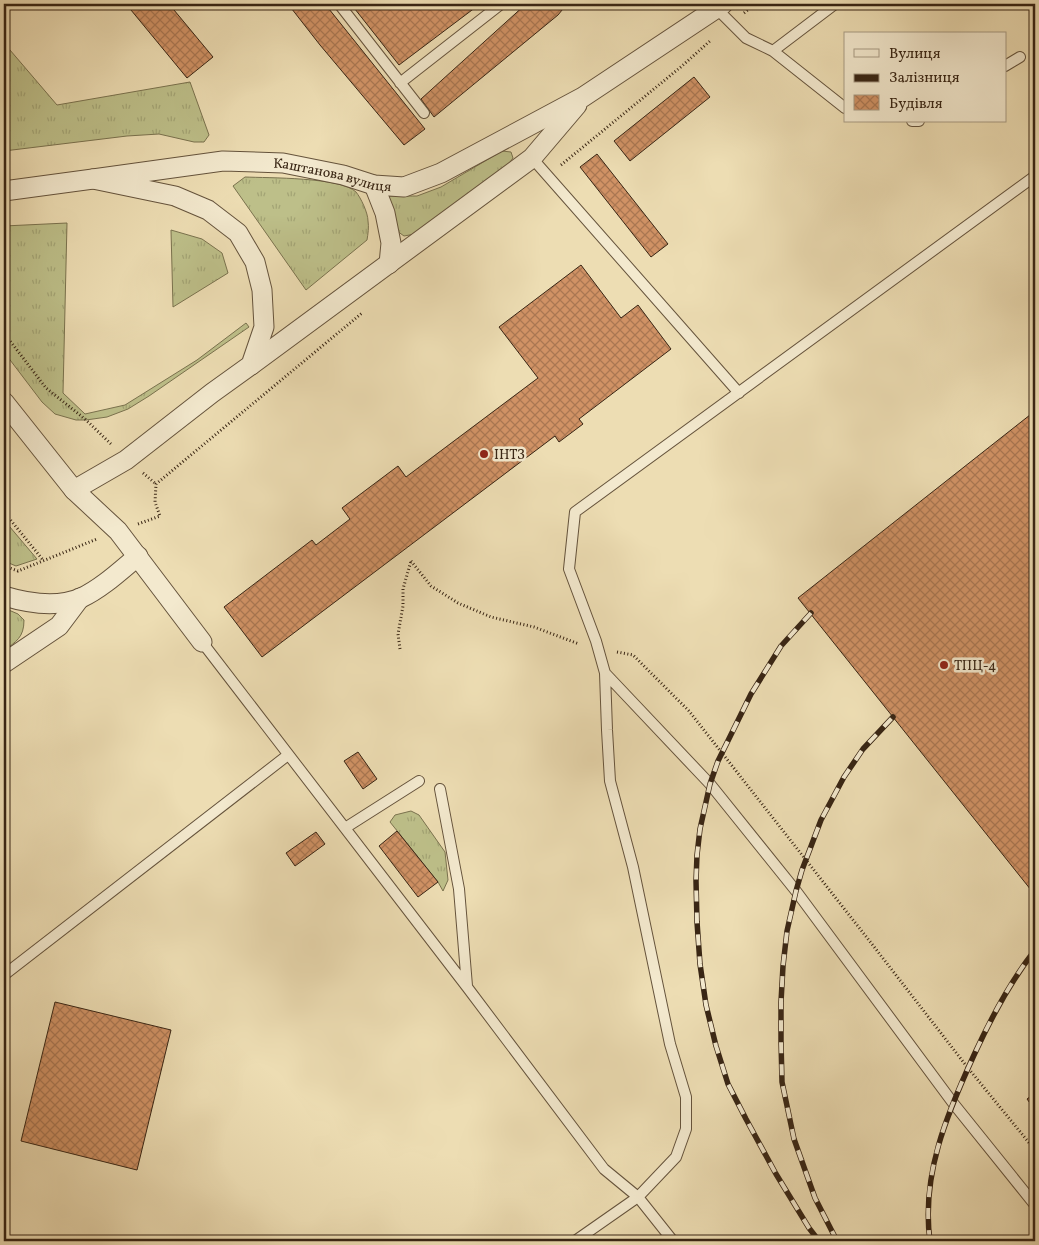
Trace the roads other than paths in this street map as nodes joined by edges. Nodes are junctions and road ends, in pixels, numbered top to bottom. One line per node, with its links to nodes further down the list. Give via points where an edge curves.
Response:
1 (338, 4): 8 (lane)
2 (501, 4): 8 (lane)
3 (835, 4): 5 (lane)
4 (720, 6): 5 (lane, via 746,38); 9 (street, Каштанова вулиця)
5 (774, 51): 10 (lane)
6 (1020, 56): 7 (lane)
7 (1006, 65)
8 (400, 83): 11 (lane)
9 (583, 97): 12 (street, Каштанова вулиця); 15 (street, Каштанова вулиця, via 441,173 404,187)
10 (844, 107)
11 (424, 113)
12 (532, 158): 17 (street, Каштанова вулиця); 19 (lane)
13 (1035, 176): 19 (lane)
14 (93, 179): 15 (street, Каштанова вулиця, via 223,161 283,163 343,175); 16 (street, Каштанова вулиця); 18 (street, Каштанова вулиця, via 175,196 208,210 238,233 255,262 262,290 264,327)
15 (374, 186): 17 (street, via 387,221 391,243)
16 (4, 191)
17 (389, 264): 18 (street, Каштанова вулиця)
18 (251, 365): 21 (street, Каштанова вулиця, via 126,460)
19 (739, 393): 27 (lane, via 576,512 569,569)
20 (4, 402): 21 (street)
21 (74, 490): 22 (street, via 118,531)
22 (138, 556): 24 (street); 25 (street)
23 (4, 596): 24 (street, via 20,601 57,604)
24 (80, 598): 26 (street, via 59,626)
25 (202, 642): 28 (lane)
26 (4, 663)
27 (605, 674): 34 (lane, via 610,781 633,867 670,1044 686,1097 686,1129 676,1157); 35 (lane, via 710,784 796,890 953,1103)
28 (288, 755): 31 (lane); 32 (lane)
29 (419, 781): 31 (lane)
30 (440, 789): 33 (lane, via 459,889)
31 (345, 828): 33 (lane)
32 (4, 975)
33 (467, 987): 34 (lane, via 604,1169)
34 (638, 1196): 36 (lane); 37 (lane)
35 (1035, 1205)
36 (575, 1241)
37 (673, 1241)

